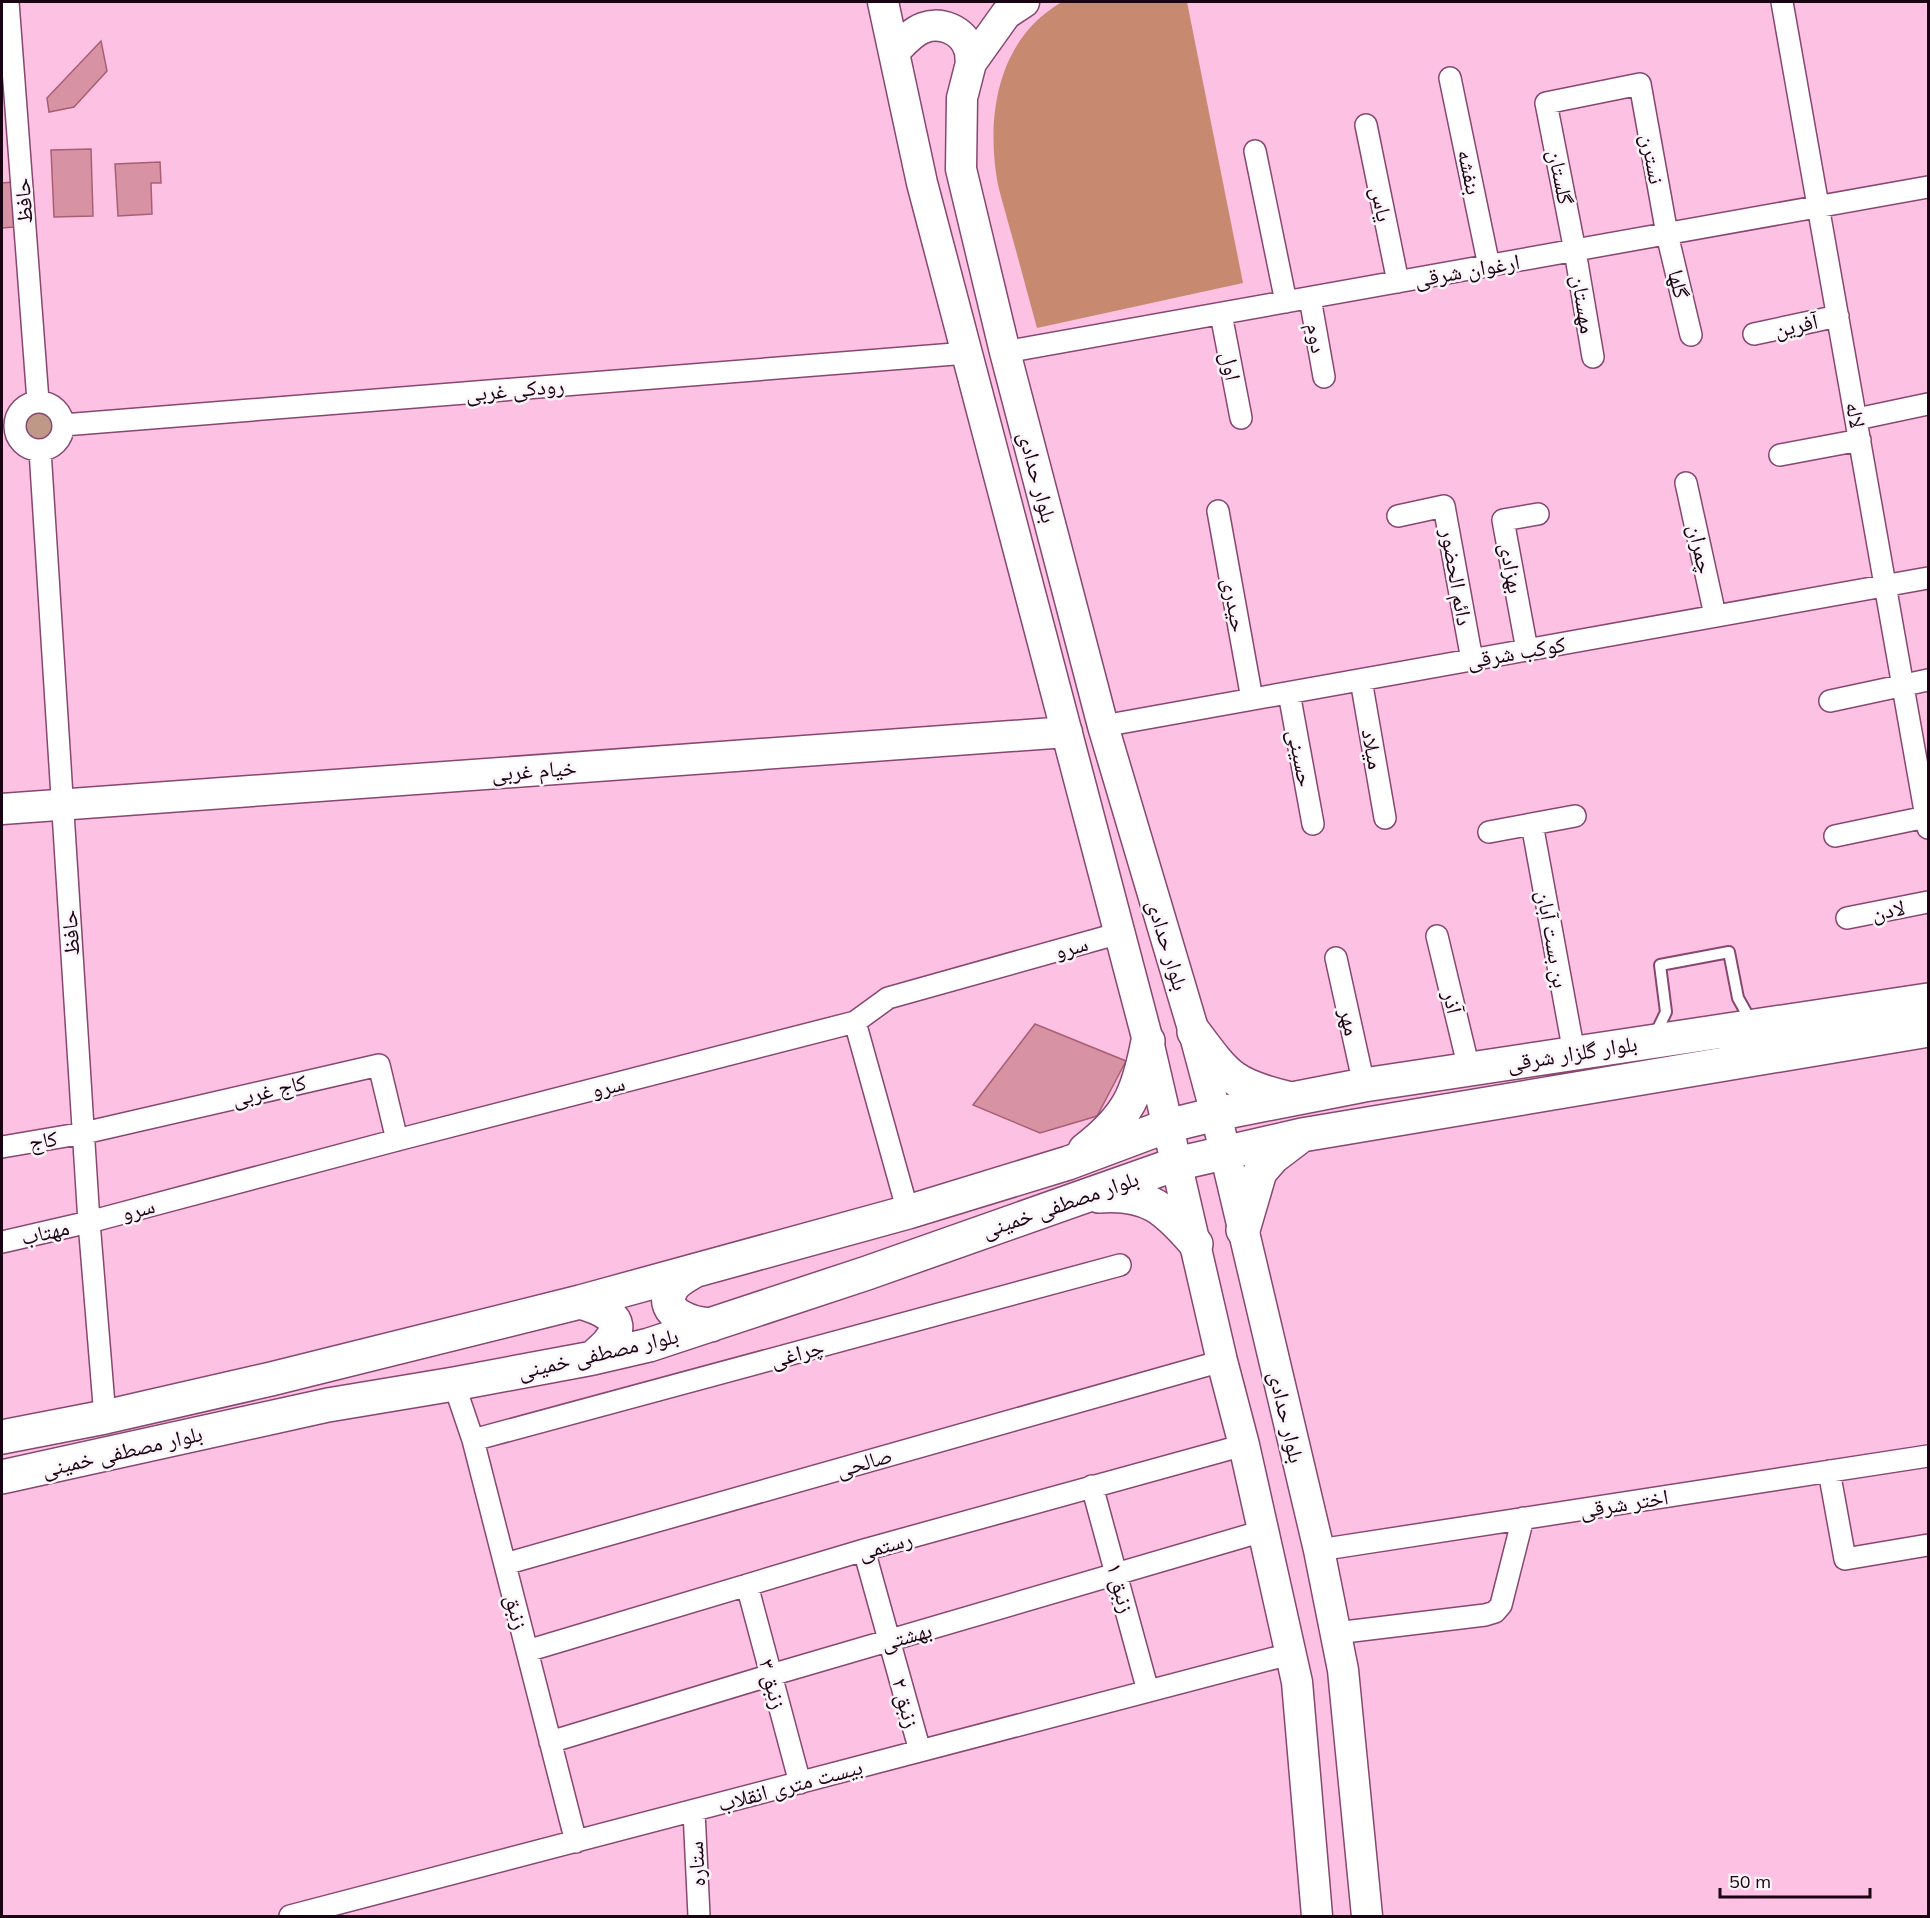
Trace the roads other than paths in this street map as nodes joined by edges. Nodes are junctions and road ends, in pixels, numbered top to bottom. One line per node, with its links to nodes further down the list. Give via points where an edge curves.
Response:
1 (8, 2): 27 (street, حافظ)
2 (883, 2): 5 (main road, بلوار حدادی)
3 (1024, 2): 6 (main road, بلوار حدادی, via 1006,14)
4 (1782, 2): 12 (street, لاله)
5 (894, 52): 6 (main road, via 921,28 950,27 969,48); 24 (main road, بلوار حدادی, via 922,183)
6 (971, 63): 23 (main road, بلوار حدادی, via 962,98 961,169)
7 (1450, 78): 15 (street, بنفشه)
8 (1640, 84): 13 (street, نسترن); 14 (street, گلستان, via 1546,103)
9 (1366, 125): 16 (street, یاس)
10 (1255, 152): 18 (street)
11 (1929, 187): 12 (street, ارغوان شرقی)
12 (1818, 207): 13 (street, ارغوان شرقی); 20 (street, لاله)
13 (1667, 234): 14 (street, ارغوان شرقی); 22 (street, گلها)
14 (1575, 251): 15 (street, ارغوان شرقی); 25 (street, مهستان)
15 (1489, 266): 16 (street, ارغوان شرقی)
16 (1398, 282): 17 (street, ارغوان شرقی)
17 (1310, 298): 18 (street, ارغوان شرقی); 26 (street, دوم)
18 (1287, 302): 19 (street, ارغوان شرقی)
19 (1221, 314): 23 (street, ارغوان شرقی); 29 (street, اول)
20 (1838, 316): 21 (street, آفرین); 30 (street, لاله)
21 (1754, 334)
22 (1691, 335)
23 (1005, 352): 51 (main road, بلوار حدادی)
24 (967, 353): 31 (street, رودکی غربی); 52 (main road, بلوار حدادی)
25 (1593, 357)
26 (1324, 377)
27 (38, 401): 31 (street, via 52,406 62,417); 32 (street, via 24,406)
28 (1929, 404): 30 (street)
29 (1241, 418)
30 (1857, 419): 33 (street, لاله)
31 (63, 425): 34 (street, via 58,441)
32 (8, 427): 34 (street, via 27,447)
33 (1860, 440): 35 (street); 41 (street, لاله)
34 (40, 450): 53 (street, حافظ)
35 (1780, 455)
36 (1686, 483): 42 (street, چمران)
37 (1218, 511): 49 (street, حیدری)
38 (1538, 514): 43 (street, بهزادی, via 1503,520)
39 (1398, 516): 44 (street, دائم الحضور, via 1444,506)
40 (1929, 578): 41 (street, کوکب شرقی)
41 (1886, 584): 42 (street, کوکب شرقی); 47 (street, لاله)
42 (1715, 615): 43 (street, کوکب شرقی)
43 (1527, 650): 44 (street, کوکب شرقی)
44 (1472, 660): 45 (street, کوکب شرقی)
45 (1361, 680): 48 (street, کوکب شرقی); 56 (street, میلاد)
46 (1929, 680): 47 (street)
47 (1902, 686): 50 (street); 57 (street, لاله)
48 (1289, 693): 49 (street, کوکب شرقی); 58 (street, حسینی)
49 (1251, 699): 51 (street, کوکب شرقی)
50 (1830, 701)
51 (1103, 726): 71 (main road, بلوار حدادی)
52 (1067, 732): 53 (main road, خیام غربی); 64 (main road, بلوار حدادی)
53 (61, 804): 54 (main road, خیام غربی); 80 (street, حافظ)
54 (2, 808)
55 (1575, 816): 59 (street)
56 (1385, 818)
57 (1927, 823): 61 (street)
58 (1313, 824)
59 (1532, 824): 60 (street); 74 (street, بن بست آبان)
60 (1489, 832)
61 (1835, 836)
62 (1929, 902): 63 (street, لادن)
63 (1846, 918)
64 (1120, 933): 68 (street, سرو, via 888,998); 72 (main road, بلوار حدادی)
65 (1437, 936): 75 (street, آذر)
66 (1336, 958): 76 (street, مهر)
67 (1929, 1000): 69 (main road, بلوار گلزار شرقی)
68 (855, 1022): 82 (street, سرو); 88 (street)
69 (1753, 1026): 73 (main road, بلوار گلزار شرقی); 73 (lane, via 1738,998 1729,952 1660,965 1666,1012)
70 (1929, 1030): 81 (main road, بلوار گلزار شرقی)
71 (1194, 1032): 77 (main road, via 1222,1070 1240,1083); 78 (main road, بلوار حدادی)
72 (1148, 1041): 79 (main road, بلوار حدادی); 85 (main road, via 1142,1075 1120,1118)
73 (1652, 1041): 74 (main road, بلوار گلزار شرقی)
74 (1574, 1053): 75 (main road, بلوار گلزار شرقی)
75 (1469, 1069): 76 (main road, بلوار گلزار شرقی)
76 (1364, 1085): 77 (main road, بلوار گلزار شرقی)
77 (1292, 1099): 78 (main road, بلوار گلزار شرقی)
78 (1216, 1114): 79 (main road, بلوار مصطفی خمینی); 84 (main road, بلوار حدادی)
79 (1167, 1126): 85 (main road, بلوار مصطفی خمینی); 86 (main road, بلوار حدادی)
80 (84, 1133): 82 (street, کاج غربی, via 379,1065); 83 (street, کاج); 89 (street, حافظ)
81 (1302, 1135): 84 (main road, بلوار گلزار شرقی); 90 (main road, via 1260,1172)
82 (397, 1140): 89 (street, سرو)
83 (2, 1147)
84 (1225, 1153): 86 (main road, بلوار مصطفی خمینی); 90 (main road, بلوار حدادی)
85 (1068, 1163): 88 (main road, بلوار مصطفی خمینی)
86 (1176, 1164): 87 (main road, بلوار مصطفی خمینی); 92 (main road, بلوار حدادی)
87 (1077, 1198): 92 (main road, via 1115,1195 1146,1200 1172,1216); 96 (main road, بلوار مصطفی خمینی)
88 (908, 1212): 94 (main road, بلوار مصطفی خمینی)
89 (88, 1222): 91 (street, مهتاب); 100 (street, حافظ)
90 (1243, 1230): 112 (main road, بلوار حدادی)
91 (2, 1242)
92 (1196, 1244): 98 (main road, بلوار حدادی)
93 (1120, 1265): 102 (street, چراغی)
94 (694, 1271): 95 (main road, بلوار مصطفی خمینی); 96 (main road, via 671,1289 671,1308 676,1315 695,1324)
95 (580, 1302): 97 (main road, via 601,1308 612,1317 615,1326 612,1340); 100 (main road, بلوار مصطفی خمینی)
96 (711, 1325): 97 (main road, بلوار مصطفی خمینی)
97 (593, 1358): 99 (main road, بلوار مصطفی خمینی)
98 (1222, 1361): 103 (main road, بلوار حدادی); 113 (street, صالحی)
99 (454, 1384): 102 (street, زنبق); 106 (main road, بلوار مصطفی خمینی, via 328,1405)
100 (105, 1417): 101 (main road, بلوار مصطفی خمینی)
101 (2, 1437)
102 (473, 1440): 113 (street, زنبق)
103 (1244, 1445): 107 (street, رستمی); 109 (main road, بلوار حدادی)
104 (1929, 1456): 105 (street, اختر شرقی)
105 (1829, 1471): 108 (street, اختر شرقی); 110 (street, via 1845,1559)
106 (2, 1477)
107 (1092, 1486): 111 (street, رستمی); 114 (street, زنبق ۱)
108 (1523, 1518): 112 (street, اختر شرقی); 116 (street, via 1501,1605 1495,1612)
109 (1263, 1531): 114 (street, بهشتی); 119 (main road, بلوار حدادی)
110 (1929, 1545)
111 (864, 1550): 115 (street, رستمی); 117 (street, زنبق ۲)
112 (1319, 1550): 116 (main road, بلوار حدادی)
113 (505, 1564): 118 (street, زنبق)
114 (1117, 1575): 117 (street, بهشتی); 121 (street, زنبق ۱)
115 (747, 1585): 118 (street, رستمی); 120 (street, زنبق ۳)
116 (1336, 1633): 130 (main road, بلوار حدادی)
117 (889, 1641): 120 (street, بهشتی); 123 (street, زنبق ۲)
118 (527, 1651): 122 (street, زنبق)
119 (1290, 1654): 121 (street, بیست متری انقلاب); 129 (main road, بلوار حدادی, via 1297,1682)
120 (771, 1675): 122 (street, بهشتی); 124 (street, زنبق ۳)
121 (1148, 1691): 123 (street, بیست متری انقلاب)
122 (550, 1742): 126 (street, زنبق)
123 (920, 1751): 124 (street, بیست متری انقلاب)
124 (800, 1783): 125 (street, بیست متری انقلاب)
125 (694, 1811): 126 (street, بیست متری انقلاب); 128 (street, ستاره)
126 (576, 1842): 127 (street, بیست متری انقلاب)
127 (290, 1917)
128 (699, 1917)
129 (1317, 1917)
130 (1367, 1917)

